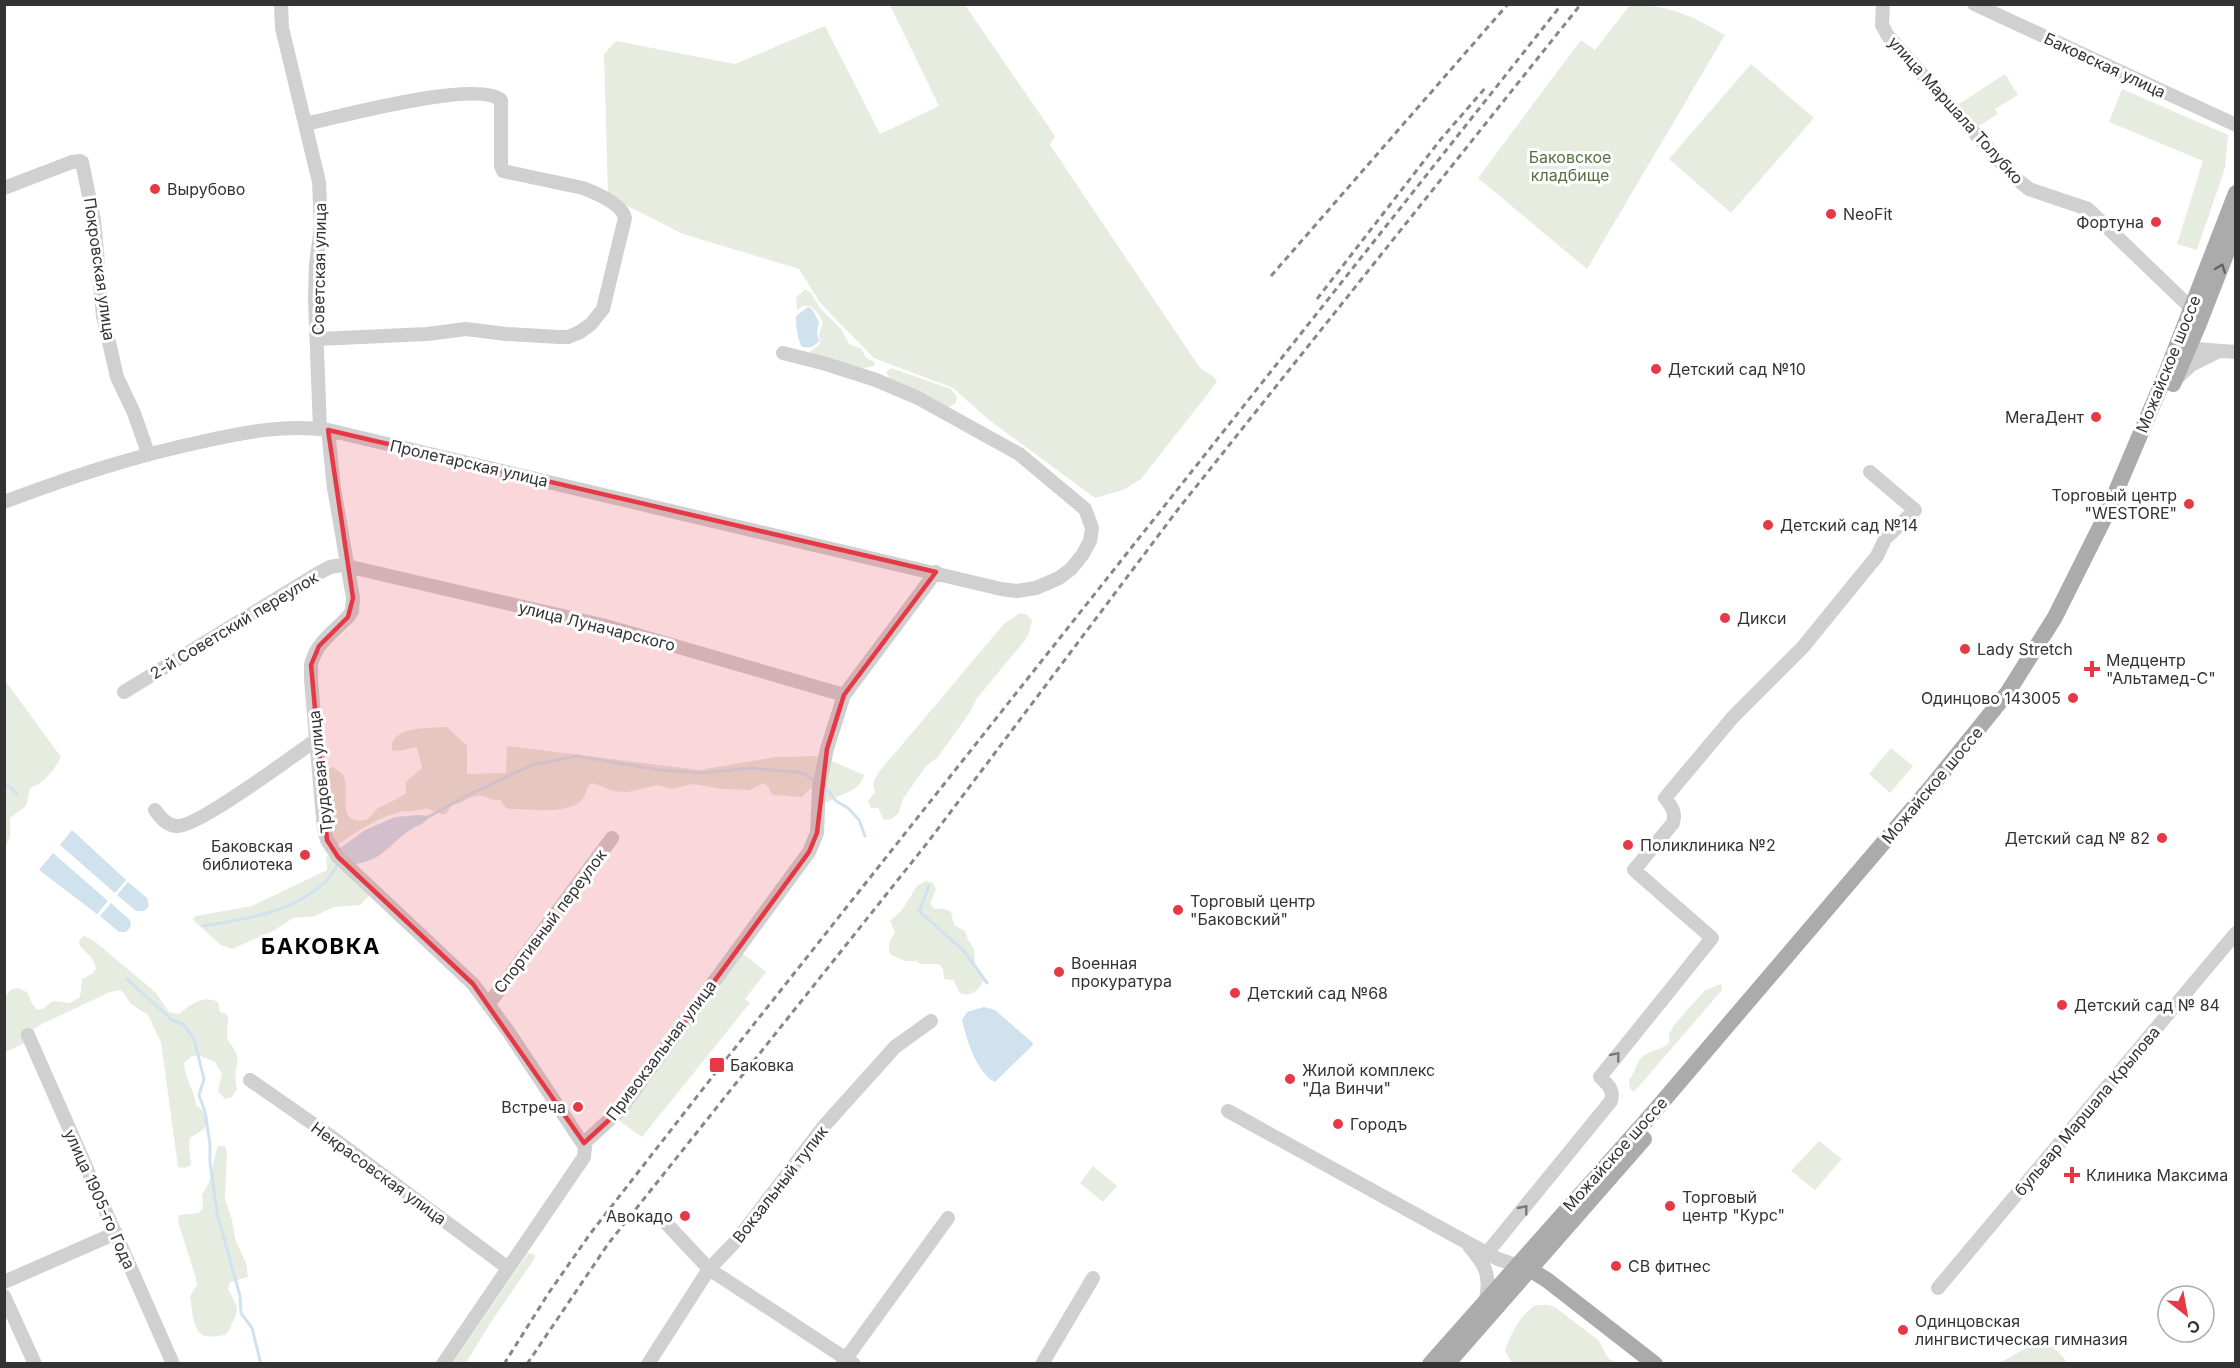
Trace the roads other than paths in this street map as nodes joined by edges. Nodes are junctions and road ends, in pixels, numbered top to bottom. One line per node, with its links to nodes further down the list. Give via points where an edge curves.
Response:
1 (282, 4): 4 (street, Советская улица, via 282,28)
2 (1883, 4): 9 (street, улица Маршала Толубко, via 1882,25 1888,36 2014,177 2029,189 2088,209)
3 (1974, 4): 5 (street, Баковская улица)
4 (305, 124): 10 (street, Советская улица, via 319,182 321,227 315,299); 10 (street, via 430,97 462,93 494,96 501,100 503,171 583,188 622,211 625,218 603,309 591,324 568,337 466,329)
5 (2235, 125)
6 (4, 188): 17 (street, Покровская улица, via 72,162 82,162 94,220 103,316 117,377)
7 (2235, 193): 9 (main road, Можайское шоссе)
8 (2235, 229): 11 (main road, Можайское шоссе, one-way to 8)
9 (2191, 308): 11 (main road, Можайское шоссе)
10 (318, 339): 16 (street, Советская улица)
11 (2182, 348): 12 (street); 15 (main road, Можайское шоссе); 39 (main road, Можайское шоссе, via 2055,617 2008,692)
12 (2219, 352): 13 (street); 15 (street, via 2192,365)
13 (2235, 352)
14 (783, 353): 21 (street, Пролетарская улица, via 876,380 918,398 1019,454 1085,509 1092,528 1090,541 1071,569 1036,588 1001,589)
15 (2175, 380): 39 (main road, Можайское шоссе, via 2080,592 2050,647 2008,709 1660,1121)
16 (324, 429): 17 (street, Пролетарская улица, via 248,433); 20 (street, Трудовая улица); 21 (street, Пролетарская улица)
17 (148, 453): 19 (street, Пролетарская улица)
18 (1870, 472): 38 (street, one-way to 18, via 1611,1101 1611,1087 1600,1077 1712,938 1634,870 1673,823 1673,808 1665,798 1733,717 1803,647 1877,556 1885,539 1915,510)
19 (4, 502)
20 (347, 565): 22 (street, 2-й Советский переулок, via 317,574); 23 (street, улица Луначарского, via 606,626); 24 (street, Трудовая улица, via 352,611 319,646 311,665)
21 (936, 572): 23 (street, Привокзальная улица)
22 (124, 692)
23 (844, 695): 33 (street, Привокзальная улица, via 819,787 814,843 620,1110)
24 (316, 740): 25 (street, via 224,804 188,824 176,826 162,820); 28 (street, Трудовая улица, via 324,830 332,851 473,984)
25 (155, 810)
26 (612, 838): 28 (street, Спортивный переулок)
27 (2235, 933): 44 (street, бульвар Маршала Крылова)
28 (488, 1005): 33 (street, Трудовая улица)
29 (932, 1021): 41 (street, Вокзальный тупик, via 896,1047 824,1126 737,1240)
30 (28, 1035): 36 (street, улица 1905-го Года)
31 (250, 1080): 40 (street, Некрасовская улица)
32 (1228, 1111): 37 (street)
33 (584, 1143): 40 (street, Привокзальная улица, via 584,1157)
34 (948, 1218): 47 (street)
35 (667, 1224): 41 (street)
36 (116, 1233): 43 (street); 49 (street, улица 1905-го Года)
37 (1466, 1242): 38 (street); 46 (street, via 1487,1271)
38 (1486, 1253): 39 (street)
39 (1523, 1267): 46 (main road); 54 (main road); 55 (main road, via 1547,1280)
40 (508, 1268): 50 (street, Привокзальная улица)
41 (709, 1269): 47 (street); 51 (street, Вокзальный тупик)
42 (1093, 1278): 52 (street)
43 (4, 1282)
44 (1938, 1288)
45 (4, 1296): 48 (street)
46 (1486, 1299): 53 (main road)
47 (848, 1362)
48 (34, 1364)
49 (173, 1364)
50 (442, 1364)
51 (648, 1364)
52 (1042, 1364)
53 (1430, 1364)
54 (1447, 1364)
55 (1655, 1364)

